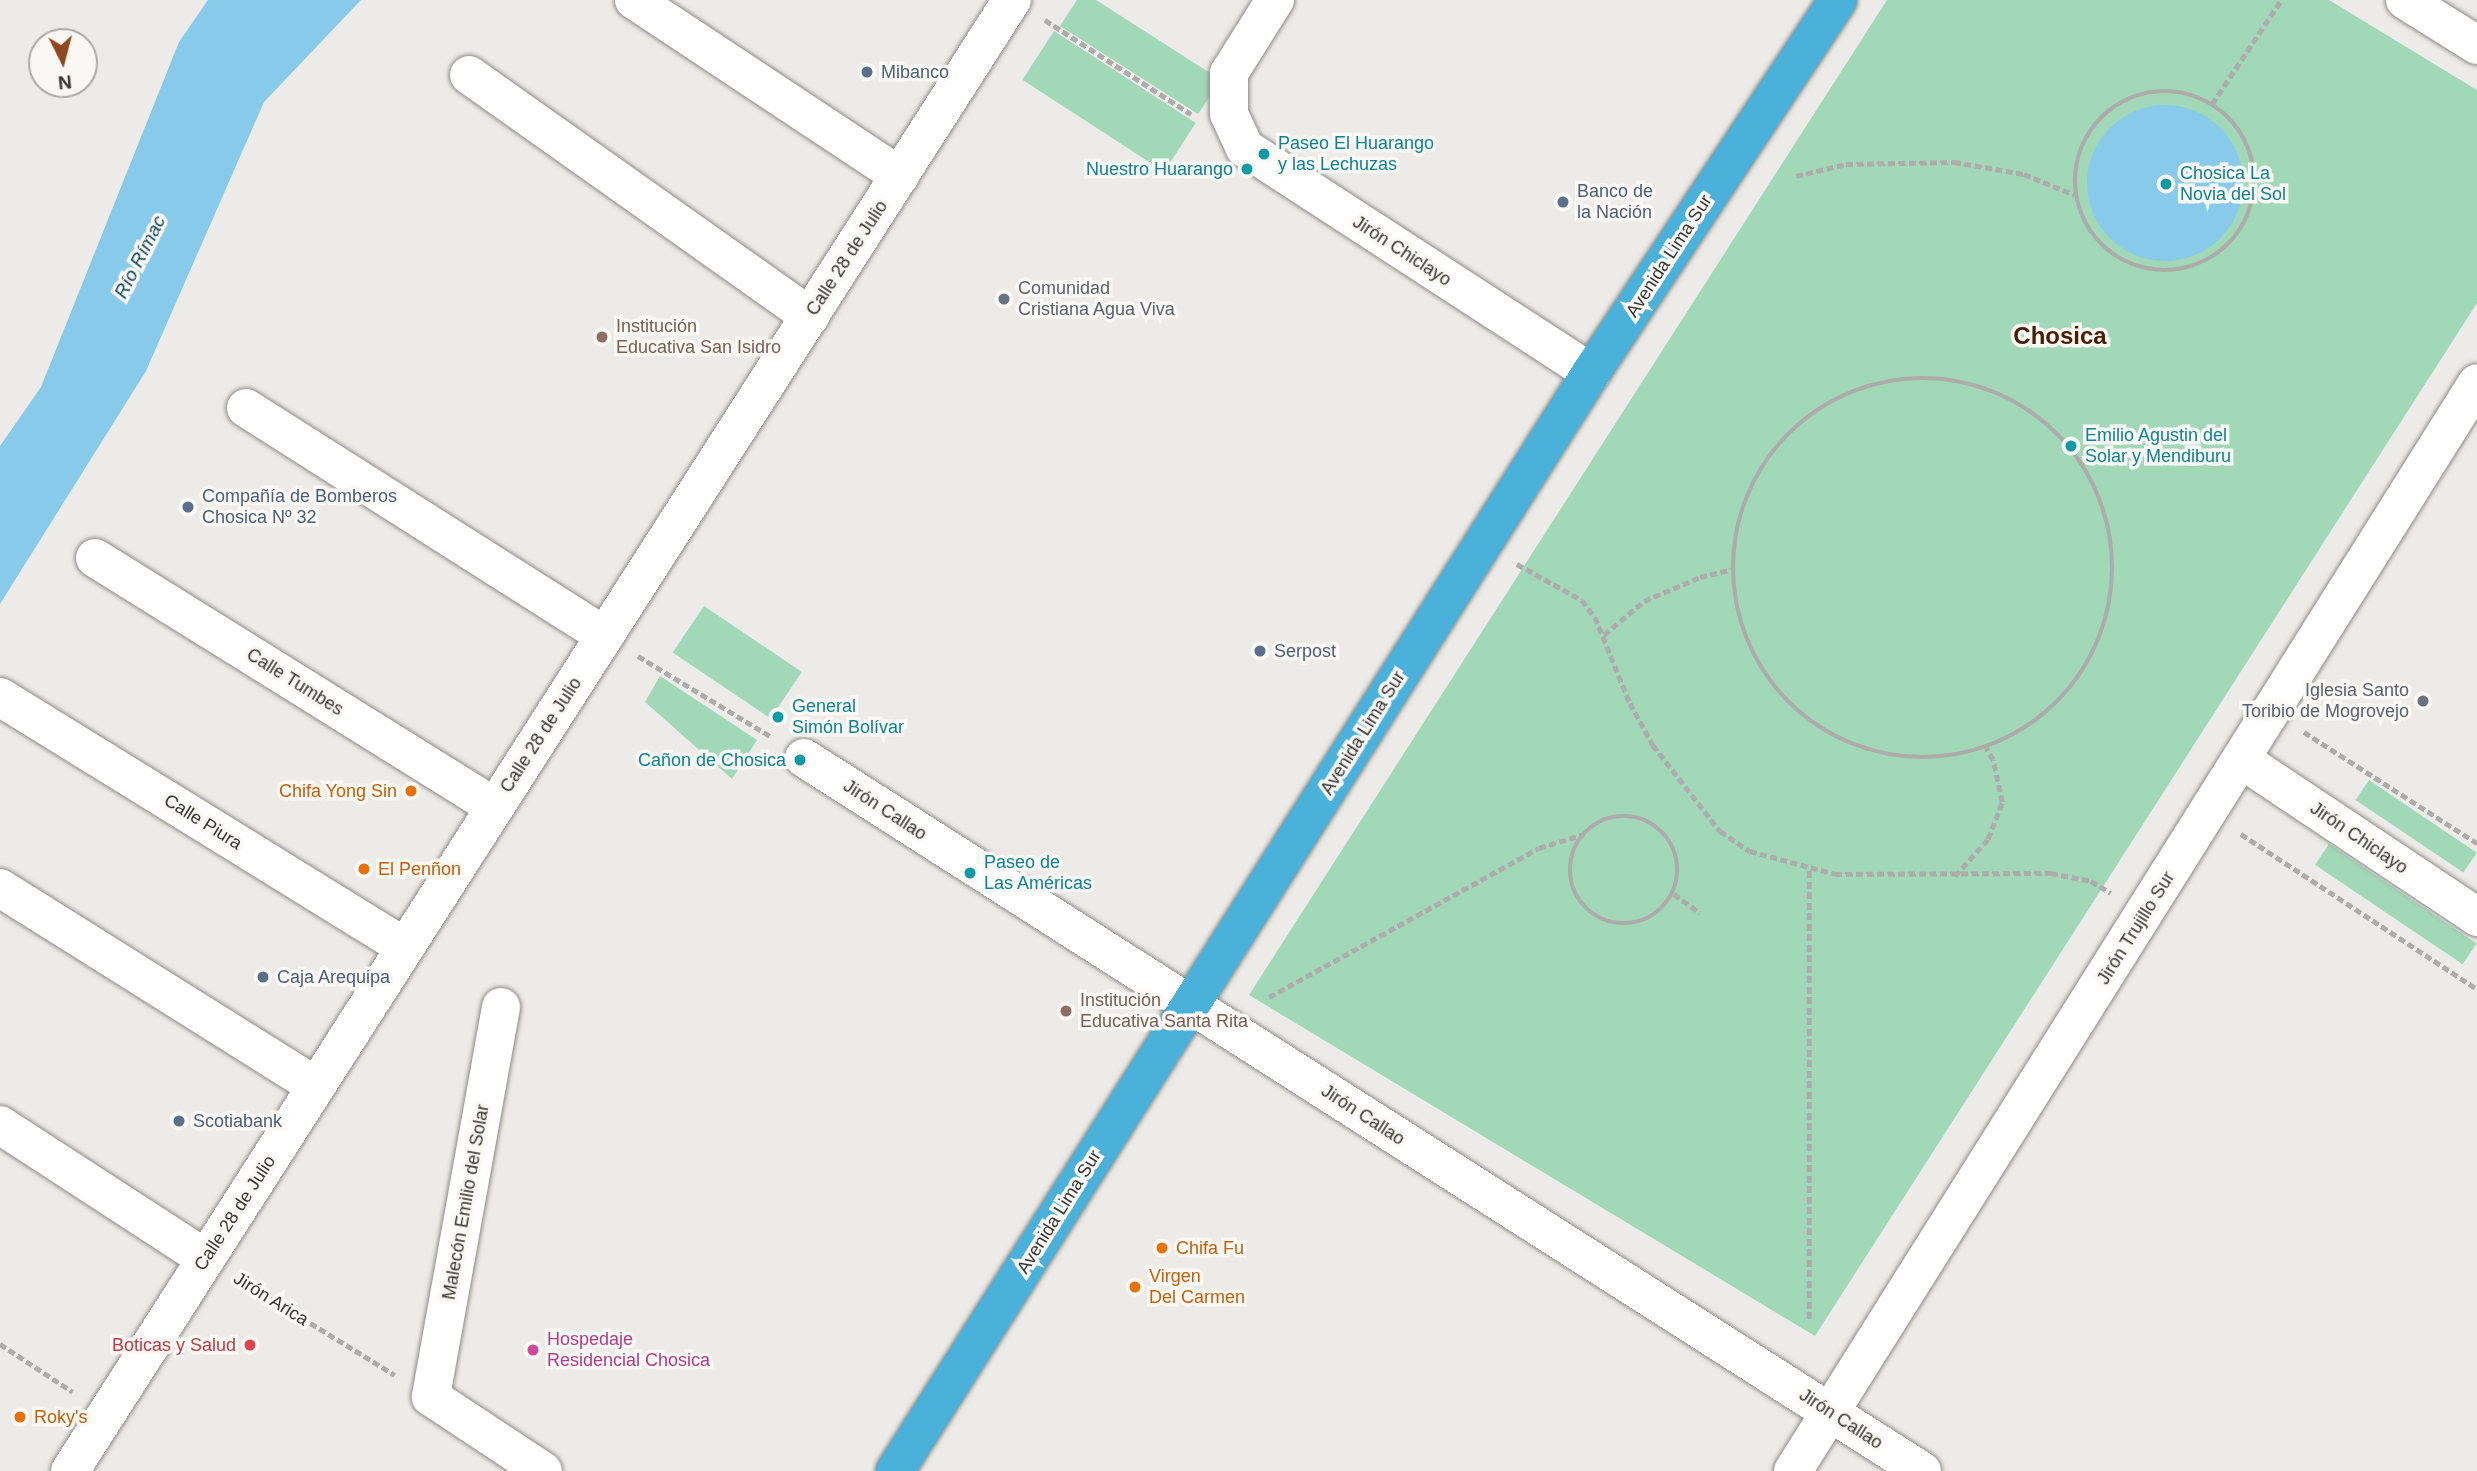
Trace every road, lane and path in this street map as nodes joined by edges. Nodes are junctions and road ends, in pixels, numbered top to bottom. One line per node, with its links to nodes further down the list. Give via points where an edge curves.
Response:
1 (634, 0): 11 (street)
2 (1276, 0): 10 (street, via 1229,73 1229,114)
3 (1838, 0): 15 (highway, Avenida Lima Sur)
4 (2281, 0): 9 (path)
5 (2405, 0): 7 (street)
6 (1024, 7): 10 (path); 11 (street, Calle 28 de Julio)
7 (2477, 46)
8 (469, 75): 14 (street)
9 (2212, 104): 13 (path, via 2184,93 2155,91 2127,99 2103,115 2085,139 2078,157); 13 (path, via 2235,124 2250,150 2255,180 2251,210 2236,237 2213,257 2186,269 2155,271 2126,262 2102,246)
10 (1245, 148): 15 (street, Jirón Chiclayo)
11 (900, 176): 14 (street, Calle 28 de Julio)
12 (1796, 176): 13 (path, via 1846,164 1954,162 2024,174)
13 (2075, 195)
14 (810, 316): 22 (street, Calle 28 de Julio)
15 (1591, 373): 18 (highway, Avenida Lima Sur)
16 (2477, 383): 24 (street, Jirón Trujillo Sur)
17 (246, 408): 22 (street)
18 (1485, 541): 21 (path, via 1538,578 1582,600); 43 (highway, Avenida Lima Sur)
19 (96, 558): 29 (street, Calle Tumbes)
20 (1731, 570): 21 (path, via 1700,577 1644,601); 26 (path, via 1738,617 1755,660 1783,698 1819,729 1872,752 1928,758); 26 (path, via 1737,520 1757,472 1796,426 1847,393 1907,378 1968,383 2025,406 2071,446 2102,499 2115,559 2108,620 2082,675 2055,706 2023,731)
21 (1604, 635): 33 (path, via 1647,735 1696,803 1743,847)
22 (605, 636): 25 (path); 29 (street, Calle 28 de Julio)
23 (0, 697): 40 (street, Calle Piura)
24 (2272, 711): 28 (street, Jirón Trujillo Sur); 32 (path)
25 (766, 733)
26 (1986, 748): 34 (path, via 2002,802 1989,839)
27 (804, 758): 43 (street, Jirón Callao)
28 (2242, 760): 30 (street, Jirón Trujillo Sur); 39 (street, Jirón Chiclayo)
29 (495, 807): 40 (street, Calle 28 de Julio)
30 (2208, 813): 37 (street, Jirón Trujillo Sur); 41 (path)
31 (1584, 834): 36 (path, via 1604,819 1621,816 1657,826 1678,856); 36 (path, via 1571,857 1570,875 1573,891 1596,917 1612,924 1647,920); 42 (path, via 1539,848)
32 (2477, 843)
33 (1809, 868): 34 (path, via 1862,876); 48 (path)
34 (1955, 876): 37 (path, via 2071,875)
35 (0, 888): 45 (street)
36 (1674, 894): 38 (path)
37 (2146, 912): 51 (street, Jirón Trujillo Sur)
38 (1700, 913)
39 (2477, 917)
40 (405, 947): 45 (street, Calle 28 de Julio)
41 (2477, 989)
42 (1269, 997)
43 (1191, 1005): 51 (street, Jirón Callao); 55 (highway, Avenida Lima Sur)
44 (501, 1007): 50 (street, Malecón Emilio del Solar)
45 (316, 1086): 47 (street, Calle 28 de Julio)
46 (0, 1125): 47 (street)
47 (205, 1258): 50 (path, Jirón Arica); 52 (street, Calle 28 de Julio)
48 (1809, 1319)
49 (0, 1344): 52 (path)
50 (431, 1397): 54 (street)
51 (1830, 1412): 56 (street, Jirón Trujillo Sur); 57 (street, Jirón Callao)
52 (106, 1414): 53 (street, Calle 28 de Julio)
53 (70, 1471)
54 (543, 1471)
55 (895, 1471)
56 (1793, 1471)
57 (1922, 1471)

